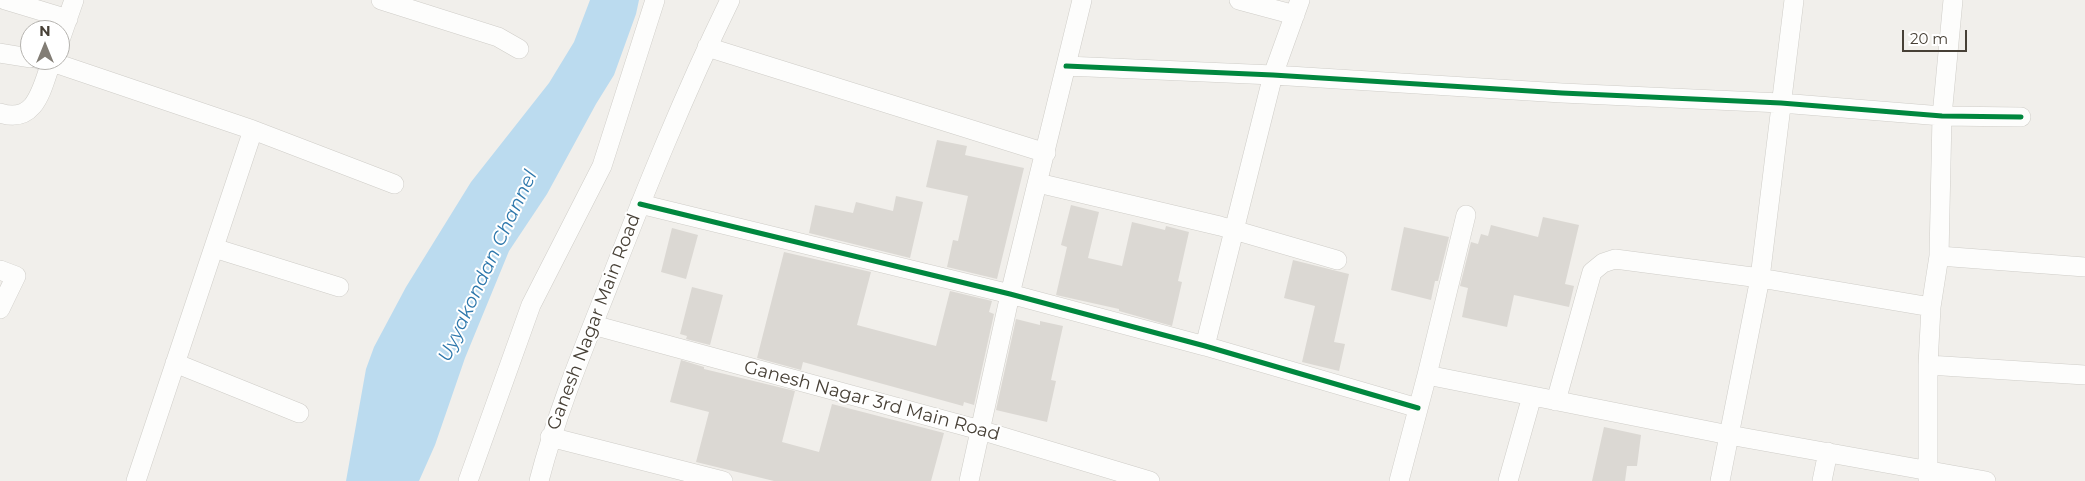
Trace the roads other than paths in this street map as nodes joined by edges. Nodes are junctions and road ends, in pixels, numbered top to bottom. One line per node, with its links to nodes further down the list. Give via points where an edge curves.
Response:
1 (5, 0): 11 (street)
2 (74, 0): 11 (street)
3 (381, 0): 13 (street, via 498,36)
4 (655, 0): 57 (street, via 602,166 531,305)
5 (730, 0): 12 (street, Ganesh Nagar Main Road)
6 (1082, 0): 16 (street)
7 (1239, 0): 10 (street)
8 (1794, 0): 20 (street)
9 (1953, 0): 22 (street)
10 (1297, 8): 19 (street)
11 (68, 19)
12 (707, 47): 25 (street); 28 (street, Ganesh Nagar Main Road)
13 (519, 49)
14 (0, 53): 15 (street)
15 (20, 56)
16 (1066, 66): 19 (street); 25 (street)
17 (70, 68): 24 (street)
18 (45, 70): 21 (street, via 37,101 25,114 9,116)
19 (1273, 75): 20 (street, via 1562,94); 30 (street)
20 (1781, 103): 22 (street); 36 (street)
21 (0, 113)
22 (1942, 116): 23 (street); 32 (street)
23 (2021, 117)
24 (253, 130): 27 (street); 31 (street)
25 (1046, 153): 26 (street)
26 (1038, 183): 30 (street); 38 (street)
27 (394, 184)
28 (640, 204): 38 (street); 41 (street, Ganesh Nagar Main Road)
29 (1466, 215): 45 (street)
30 (1235, 230): 33 (street); 42 (street)
31 (214, 248): 37 (street); 43 (street)
32 (1939, 256): 34 (street); 39 (street)
33 (1337, 260)
34 (2085, 267)
35 (0, 270): 40 (street, via 16,276)
36 (1760, 278): 39 (street); 48 (street, via 1615,259 1603,263 1592,272); 52 (street)
37 (339, 288)
38 (1010, 294): 42 (street); 51 (street)
39 (1931, 307): 44 (street)
40 (0, 309)
41 (592, 325): 51 (street, Ganesh Nagar 3rd Main Road); 53 (street, Ganesh Nagar Main Road)
42 (1205, 346): 49 (street)
43 (175, 363): 50 (street); 56 (street)
44 (1928, 365): 46 (street); 55 (street)
45 (1427, 375): 47 (street); 49 (street)
46 (2085, 375)
47 (1532, 396): 48 (street); 63 (street)
48 (1556, 401): 52 (street)
49 (1418, 408): 62 (street)
50 (298, 413)
51 (980, 430): 60 (street); 61 (street, Ganesh Nagar 3rd Main Road)
52 (1729, 435): 54 (street); 64 (street)
53 (550, 436): 58 (street, Ganesh Nagar Main Road); 59 (street)
54 (1828, 452): 55 (street); 65 (street)
55 (1929, 476): 66 (street)
56 (136, 481)
57 (468, 481)
58 (539, 481)
59 (723, 481)
60 (969, 481)
61 (1150, 481)
62 (1399, 481)
63 (1508, 481)
64 (1720, 481)
65 (1822, 481)
66 (1986, 481)

